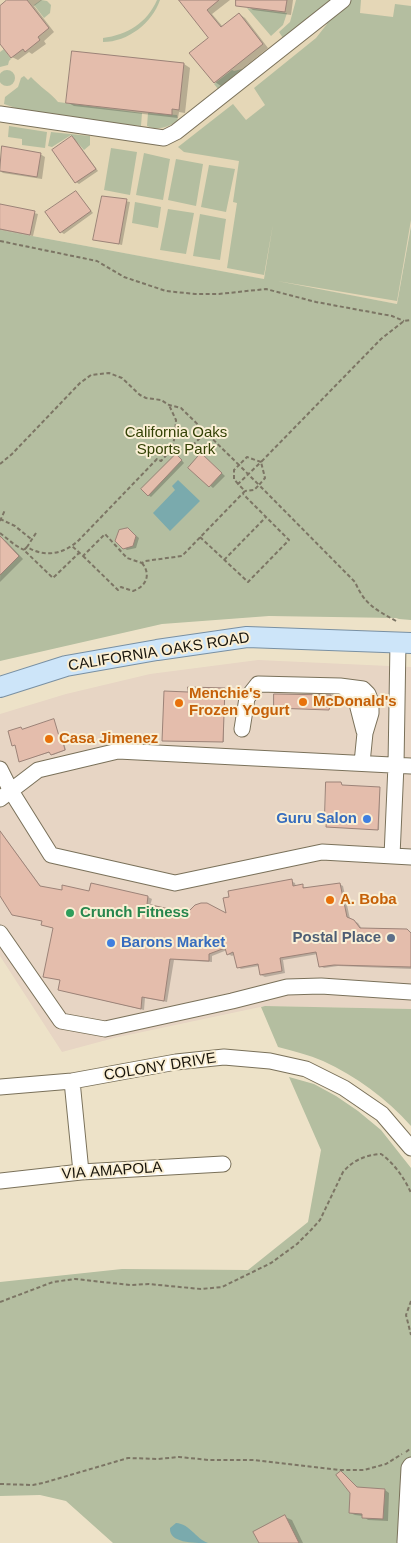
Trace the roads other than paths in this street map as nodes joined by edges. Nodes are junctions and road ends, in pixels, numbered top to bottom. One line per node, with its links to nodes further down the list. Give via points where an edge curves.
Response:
1 (343, 0): 2 (street, via 176,132 164,138)
2 (0, 114)
3 (404, 643): 4 (main road, CALIFORNIA OAKS ROAD, via 247,636 66,666); 7 (street)
4 (0, 687)
5 (242, 729): 6 (street, via 247,698 258,684 363,689 372,702)
6 (362, 763): 7 (street); 9 (street, via 118,751 38,770)
7 (403, 765): 10 (street)
8 (0, 769): 9 (street)
9 (5, 795): 10 (street, via 51,855 175,883 322,852)
10 (392, 856): 11 (street)
11 (411, 857)
12 (0, 933): 13 (street, via 61,1020 105,1029 287,987)
13 (411, 992)
14 (72, 1082): 15 (street, COLONY DRIVE); 16 (street, COLONY DRIVE, via 176,1062 224,1057 270,1060 306,1069 344,1088 382,1114); 18 (street)
15 (0, 1087)
16 (411, 1148)
17 (223, 1164): 18 (street, VIA AMAPOLA)
18 (81, 1172): 19 (street, VIA AMAPOLA)
19 (0, 1180)
20 (411, 1465): 21 (street, via 406,1542)
21 (411, 1543)

